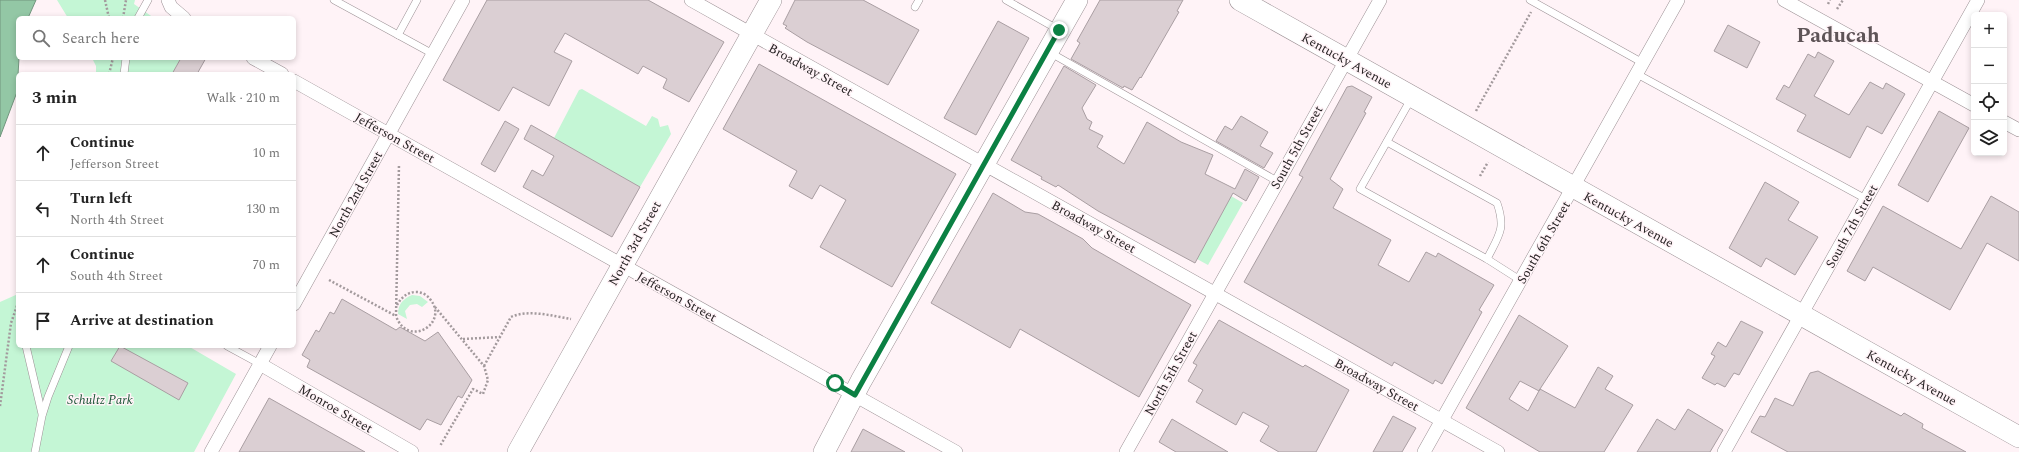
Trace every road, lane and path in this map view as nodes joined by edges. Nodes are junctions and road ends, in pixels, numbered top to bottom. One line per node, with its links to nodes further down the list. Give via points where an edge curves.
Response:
1 (105, 0): 25 (path)
2 (126, 0): 26 (path)
3 (148, 0): 27 (lane)
4 (168, 0): 28 (street)
5 (334, 0): 30 (lane)
6 (417, 0): 30 (lane)
7 (463, 0): 33 (street, North 2nd Street)
8 (691, 0): 31 (street, Broadway Street)
9 (771, 0): 31 (main road, North 3rd Street)
10 (919, 0): 22 (lane)
11 (1006, 0): 29 (lane)
12 (1077, 0): 29 (main road)
13 (1240, 0): 34 (main road, Kentucky Avenue)
14 (1380, 0): 34 (street, South 5th Street)
15 (1530, 0): 38 (lane)
16 (1678, 0): 38 (street, South 6th Street)
17 (1784, 0): 42 (street)
18 (1830, 0): 21 (path)
19 (1842, 0): 23 (path)
20 (1978, 0): 42 (street, South 7th Street)
21 (1828, 4)
22 (915, 7)
23 (1838, 9)
24 (1531, 12): 46 (path)
25 (109, 16)
26 (123, 16)
27 (139, 16)
28 (182, 16)
29 (1059, 30): 32 (main road)
30 (398, 35): 33 (lane)
31 (752, 35): 53 (street, Broadway Street); 59 (main road, North 3rd Street)
32 (1048, 51): 53 (main road); 55 (lane)
33 (433, 54): 49 (street, North 2nd Street)
34 (1346, 59): 44 (main road, Kentucky Avenue); 55 (street, South 5th Street)
35 (112, 60): 39 (path)
36 (126, 60): 40 (lane)
37 (257, 60): 41 (street)
38 (1640, 69): 56 (street, South 6th Street); 57 (lane)
39 (110, 72)
40 (124, 72)
41 (278, 72)
42 (1932, 81): 45 (street); 57 (street, South 7th Street)
43 (296, 82): 49 (street, Jefferson Street)
44 (1412, 97): 50 (lane); 56 (main road, Kentucky Avenue)
45 (1971, 103)
46 (1476, 111)
47 (2007, 124): 48 (street)
48 (2019, 130)
49 (389, 134): 59 (street, Jefferson Street); 63 (street, North 2nd Street)
50 (1387, 142): 58 (lane, via 1497,203 1502,218 1500,232); 58 (lane, via 1360,189)
51 (1488, 162): 54 (path)
52 (399, 164): 64 (path, via 395,300)
53 (984, 164): 62 (street, Broadway Street); 78 (main road)
54 (1480, 176)
55 (1277, 181): 62 (street, South 5th Street)
56 (1574, 188): 61 (street, South 6th Street); 67 (main road, Kentucky Avenue)
57 (1866, 199): 67 (street, South 7th Street)
58 (1487, 259): 61 (lane)
59 (622, 265): 78 (street, Jefferson Street); 87 (main road, North 3rd Street)
60 (329, 280): 68 (path)
61 (1520, 280): 81 (street, South 6th Street)
62 (1214, 294): 81 (street, Broadway Street); 90 (street, North 5th Street)
63 (296, 300)
64 (397, 305): 65 (path, via 404,296 416,292 428,297); 68 (path)
65 (435, 307): 68 (path, via 434,318 428,328 417,332 406,330); 71 (path)
66 (16, 309): 79 (path, via 11,323)
67 (1801, 315): 82 (main road, Kentucky Avenue); 93 (street, South 7th Street)
68 (396, 316)
69 (571, 319): 70 (path, via 518,314 511,317)
70 (500, 337): 71 (path); 77 (path)
71 (462, 339): 77 (path)
72 (27, 348): 80 (lane)
73 (68, 348): 80 (lane)
74 (232, 348): 76 (lane)
75 (269, 348): 76 (street)
76 (260, 364): 85 (street); 86 (street, Monroe Street)
77 (484, 366): 83 (path, via 488,380 483,394 473,389)
78 (855, 395): 88 (main road); 89 (street, Jefferson Street)
79 (0, 406)
80 (42, 416): 84 (lane)
81 (1442, 420): 91 (street, South 6th Street); 92 (street, Broadway Street)
82 (2019, 437)
83 (440, 446)
84 (35, 452)
85 (211, 452)
86 (412, 452)
87 (518, 452)
88 (824, 452)
89 (956, 452)
90 (1126, 452)
91 (1424, 452)
92 (1498, 452)
93 (1724, 452)

